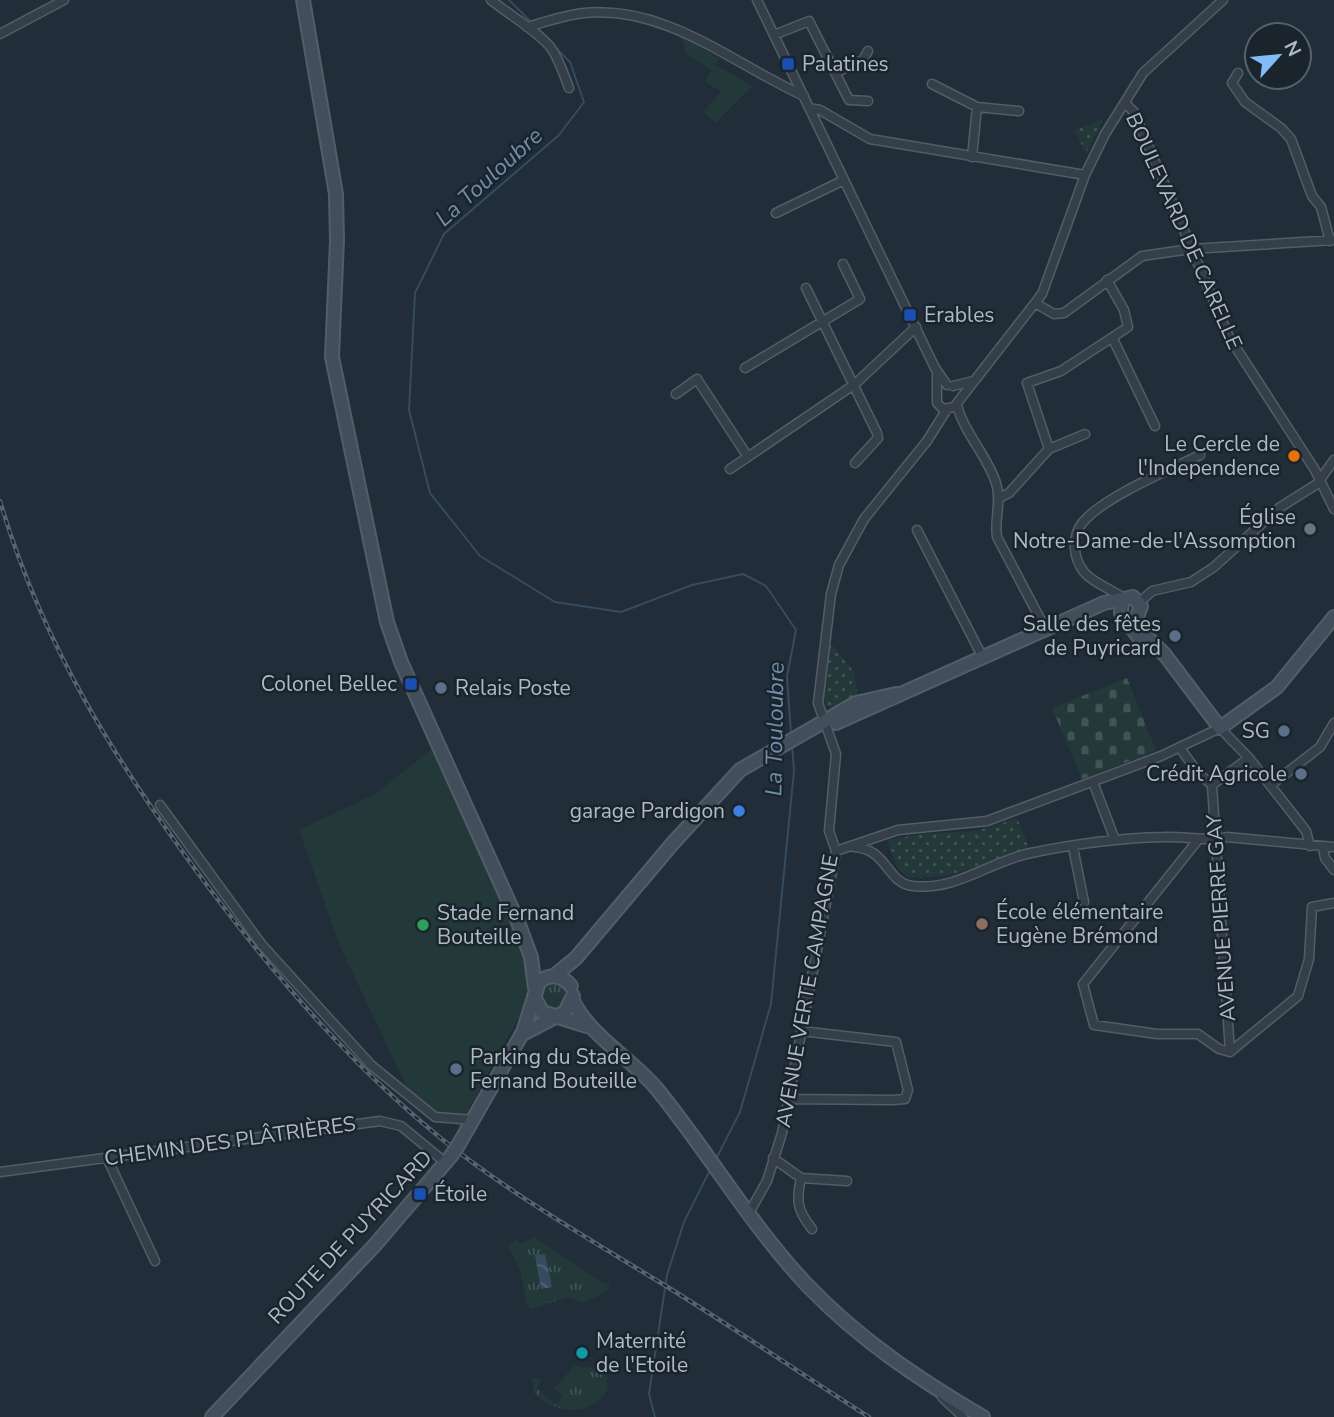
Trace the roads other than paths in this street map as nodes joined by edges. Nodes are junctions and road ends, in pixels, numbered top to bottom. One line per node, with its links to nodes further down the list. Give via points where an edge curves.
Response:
1 (64, 0): 7 (street)
2 (303, 0): 79 (main road, via 336,194 333,366 387,622)
3 (491, 0): 6 (street)
4 (757, 0): 8 (street)
5 (1223, 0): 16 (street, BOULEVARD DE CARELLE, via 1143,73)
6 (527, 27): 13 (street, via 552,50); 14 (street, via 582,13 609,12 676,27)
7 (0, 34)
8 (774, 35): 10 (street, via 808,21); 14 (street)
9 (868, 51): 10 (street, via 863,60)
10 (835, 73): 15 (street, via 849,100)
11 (1238, 74): 24 (street, via 1231,83 1241,98 1291,139)
12 (932, 85): 17 (street)
13 (569, 88)
14 (804, 96): 18 (street)
15 (868, 100)
16 (1125, 103): 21 (street); 25 (street, BOULEVARD DE CARELLE, via 1134,112)
17 (977, 107): 19 (street); 20 (street)
18 (809, 108): 20 (street, via 870,139); 22 (street)
19 (1019, 111)
20 (972, 157): 21 (street)
21 (1084, 175): 29 (street)
22 (844, 180): 23 (street); 31 (street)
23 (776, 214)
24 (1332, 240): 25 (street)
25 (1191, 249): 27 (street, via 1142,256); 47 (street, BOULEVARD DE CARELLE, via 1229,337)
26 (843, 264): 30 (street, via 860,299)
27 (1107, 280): 29 (street, via 1064,313 1054,314); 32 (street, via 1128,327)
28 (806, 288): 30 (street)
29 (1035, 303): 34 (street)
30 (823, 321): 33 (street); 35 (street)
31 (916, 327): 35 (street); 36 (street)
32 (1113, 339): 39 (street); 41 (street, via 1060,371 1027,383)
33 (745, 368)
34 (973, 382): 36 (street); 38 (street)
35 (855, 384): 43 (street); 45 (street, via 878,438)
36 (946, 387): 38 (street); 38 (street, via 935,400)
37 (676, 394): 43 (street, via 698,379)
38 (950, 406): 48 (street, via 996,482); 59 (street, AVENUE VERTE CAMPAGNE, via 927,442 868,512 839,565 827,617 818,703)
39 (1155, 426)
40 (1085, 435): 41 (street)
41 (1049, 449): 48 (street)
42 (1200, 455): 52 (street, via 1107,505 1083,522 1074,538 1084,572)
43 (748, 457): 46 (street)
44 (1334, 460): 47 (street)
45 (855, 463)
46 (730, 469)
47 (1319, 480): 49 (street, BOULEVARD DE CARELLE); 51 (street, via 1279,508 1214,567 1191,582 1152,591)
48 (999, 498): 55 (street, via 997,537)
49 (1334, 509)
50 (916, 530): 57 (street)
51 (1140, 602): 52 (main road, via 1133,597); 53 (main road)
52 (1122, 606): 53 (main road); 55 (main road, via 1095,607); 56 (main road, via 1140,639)
53 (1137, 617): 56 (main road)
54 (1334, 617): 60 (main road, via 1277,687)
55 (1045, 628): 57 (main road)
56 (1158, 648): 60 (main road)
57 (982, 656): 59 (main road, via 896,694 856,703)
58 (1334, 723): 65 (street, via 1320,747)
59 (827, 724): 75 (street, AVENUE VERTE CAMPAGNE, via 836,754 829,831); 80 (main road, via 783,743 740,770)
60 (1220, 728): 61 (street); 62 (street)
61 (1180, 748): 63 (street); 64 (street)
62 (1248, 758): 64 (street); 65 (street)
63 (1093, 782): 67 (street); 70 (street, via 987,821 898,830)
64 (1212, 785): 69 (street, AVENUE PIERRE GAY)
65 (1270, 785): 71 (street, via 1307,831)
66 (160, 805): 91 (street, via 262,944 371,1065 435,1117)
67 (1115, 840): 68 (street, via 1177,836); 72 (street)
68 (1198, 840): 69 (street); 89 (street, via 1083,984 1094,1024 1157,1034 1198,1034)
69 (1215, 840): 71 (street, via 1227,837); 89 (street, AVENUE PIERRE GAY)
70 (849, 846): 72 (street, via 867,848 909,886 949,884 1029,853); 75 (street)
71 (1310, 846): 73 (street)
72 (1073, 847): 77 (street)
73 (1323, 847): 74 (street); 76 (street)
74 (1334, 847)
75 (836, 851): 86 (street, AVENUE VERTE CAMPAGNE)
76 (1334, 870)
77 (1084, 902)
78 (1334, 903): 89 (street, via 1312,906 1309,959 1298,996)
79 (531, 957): 81 (main road, via 542,972); 83 (main road)
80 (576, 958): 81 (main road); 82 (main road)
81 (552, 976): 82 (main road); 83 (main road)
82 (571, 986): 84 (main road)
83 (534, 992): 85 (main road, via 536,1005); 87 (main road, ROUTE DE PUYRICARD)
84 (573, 1001): 85 (main road, via 565,1012); 88 (main road)
85 (554, 1015): 87 (main road, ROUTE DE PUYRICARD); 88 (main road, via 584,1024)
86 (801, 1031): 90 (street, AVENUE VERTE CAMPAGNE); 90 (street, via 895,1042 908,1090 905,1098 893,1100)
87 (522, 1033): 91 (main road, ROUTE DE PUYRICARD)
88 (602, 1037): 98 (main road, via 656,1088)
89 (1230, 1052)
90 (788, 1099): 93 (street, AVENUE VERTE CAMPAGNE)
91 (474, 1120): 94 (main road, ROUTE DE PUYRICARD, bridge)
92 (107, 1158): 94 (street, CHEMIN DES PLÂTRIÈRES, via 380,1121 401,1126); 95 (street, CHEMIN DES PLÂTRIÈRES); 100 (street)
93 (773, 1158): 96 (street); 98 (street, AVENUE VERTE CAMPAGNE, via 759,1199)
94 (448, 1160): 102 (main road, ROUTE DE PUYRICARD)
95 (0, 1172)
96 (801, 1178): 97 (street); 99 (street, via 798,1211)
97 (847, 1181)
98 (748, 1213): 101 (main road, via 808,1286 881,1351)
99 (812, 1229)
100 (155, 1261)
101 (930, 1386): 103 (street); 104 (main road)
102 (212, 1417)
103 (964, 1417)
104 (983, 1417)

